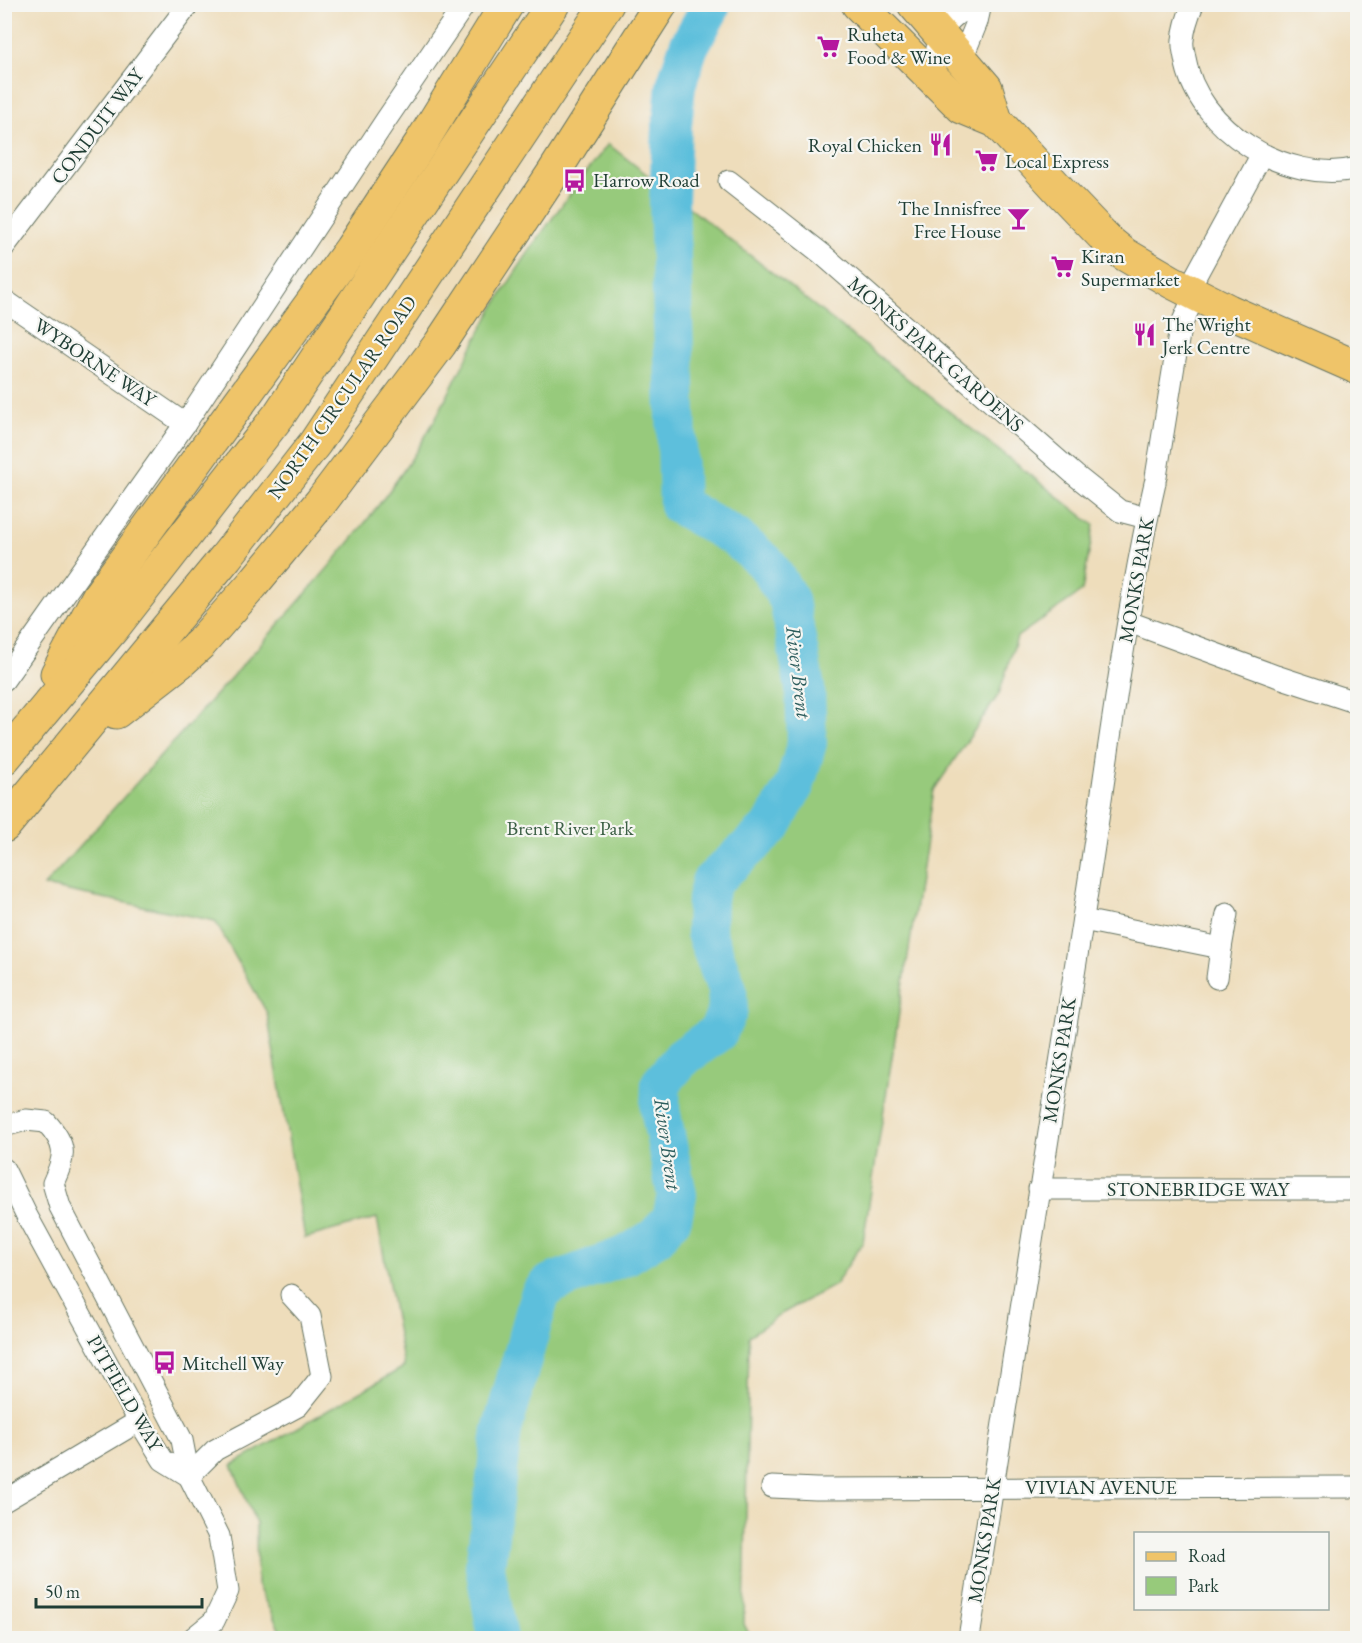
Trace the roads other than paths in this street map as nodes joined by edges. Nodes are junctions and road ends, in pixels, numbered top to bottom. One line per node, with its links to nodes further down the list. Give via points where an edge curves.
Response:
1 (189, 4): 18 (street, CONDUIT WAY)
2 (507, 4): 27 (main road, via 351,249 98,597)
3 (553, 4): 27 (main road, via 279,415)
4 (607, 4): 28 (main road, NORTH CIRCULAR ROAD, via 315,443)
5 (661, 4): 28 (main road, via 440,344 321,502 201,643)
6 (858, 4): 13 (main road)
7 (914, 4): 11 (main road)
8 (1193, 4): 15 (street, via 1182,42 1194,91 1236,138)
9 (980, 6): 11 (street, via 957,14); 12 (street)
10 (457, 7): 22 (street)
11 (939, 35): 12 (main road); 13 (street)
12 (962, 60): 14 (main road, via 986,88)
13 (934, 78): 14 (main road, via 962,106)
14 (996, 121): 19 (main road, via 1108,241 1144,267)
15 (1262, 154): 16 (street, via 1301,168); 19 (street, MONKS PARK)
16 (1358, 168)
17 (729, 181): 23 (street, MONKS PARK GARDENS, via 822,254 1075,475 1120,511)
18 (4, 247)
19 (1191, 292): 21 (main road); 23 (street, MONKS PARK, via 1180,328)
20 (4, 300): 22 (street, WYBORNE WAY)
21 (1358, 368)
22 (185, 424): 25 (street)
23 (1147, 518): 24 (street, MONKS PARK)
24 (1129, 622): 26 (street); 32 (street, MONKS PARK)
25 (4, 680)
26 (1358, 703)
27 (34, 722): 29 (main road)
28 (70, 748): 30 (main road, NORTH CIRCULAR ROAD)
29 (4, 758)
30 (4, 826)
31 (1227, 915): 33 (street)
32 (1083, 920): 33 (street); 37 (street, MONKS PARK)
33 (1221, 948): 34 (street)
34 (1217, 978)
35 (4, 1126): 41 (street, PITFIELD WAY, via 26,1120 46,1122 58,1135 63,1147 62,1164 53,1183 60,1207 182,1440)
36 (4, 1169): 40 (street, PITFIELD WAY)
37 (1039, 1189): 38 (street, STONEBRIDGE WAY); 44 (street, MONKS PARK)
38 (1358, 1189)
39 (291, 1295): 41 (street, via 310,1316 322,1376 298,1406 215,1450)
40 (139, 1421): 41 (street, PITFIELD WAY, via 163,1460); 45 (street)
41 (189, 1476): 46 (street, via 219,1536 228,1591 214,1621)
42 (772, 1487): 44 (street, VIVIAN AVENUE)
43 (1358, 1487): 44 (street, VIVIAN AVENUE)
44 (992, 1488): 47 (street, MONKS PARK)
45 (4, 1502)
46 (193, 1638)
47 (969, 1638)

